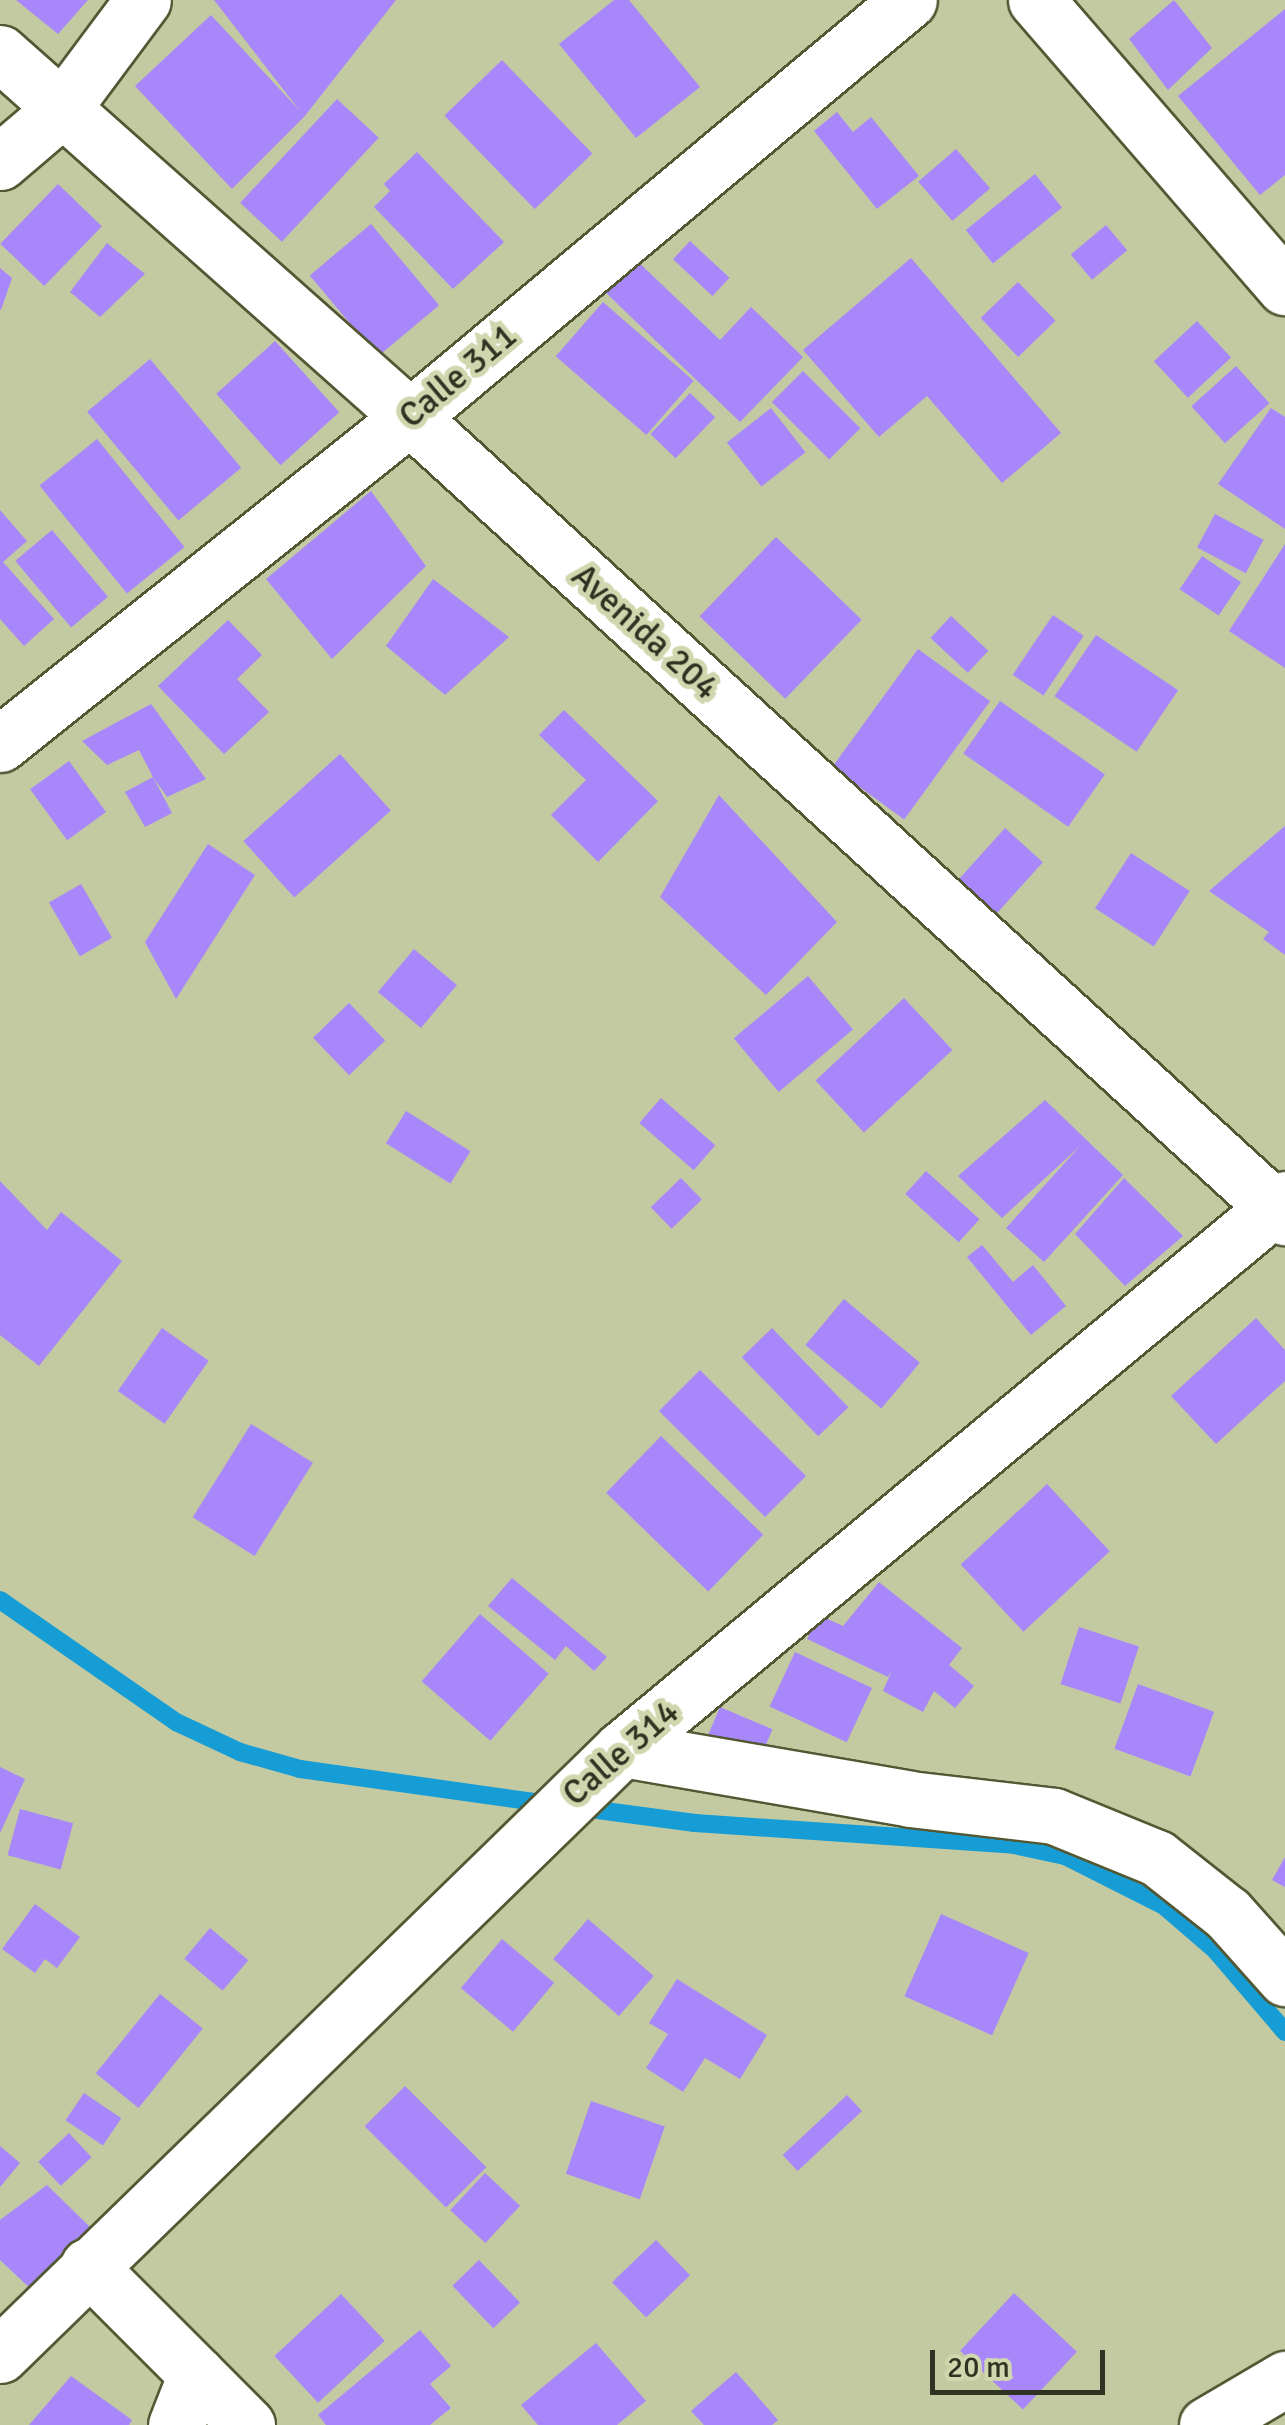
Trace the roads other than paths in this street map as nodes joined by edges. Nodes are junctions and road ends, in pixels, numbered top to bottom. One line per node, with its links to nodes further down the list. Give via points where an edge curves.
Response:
1 (143, 0): 5 (street)
2 (910, 0): 8 (street, Calle 311)
3 (1036, 0): 7 (street)
4 (0, 53): 5 (street, Avenida 204)
5 (61, 110): 6 (street); 8 (street, Avenida 204)
6 (0, 162)
7 (1285, 287)
8 (410, 417): 9 (street, Calle 311); 10 (street, Avenida 204)
9 (0, 744)
10 (1282, 1207): 11 (street, Calle 314)
11 (622, 1749): 12 (street, via 910,1799 1054,1816 1157,1858 1228,1914); 13 (street, Calle 314)
12 (1285, 1978)
13 (88, 2266): 14 (street, Calle 314); 15 (street)
14 (0, 2355)
15 (196, 2374): 17 (street); 18 (street)
16 (1285, 2379): 19 (street)
17 (176, 2425)
18 (247, 2425)
19 (1207, 2425)

